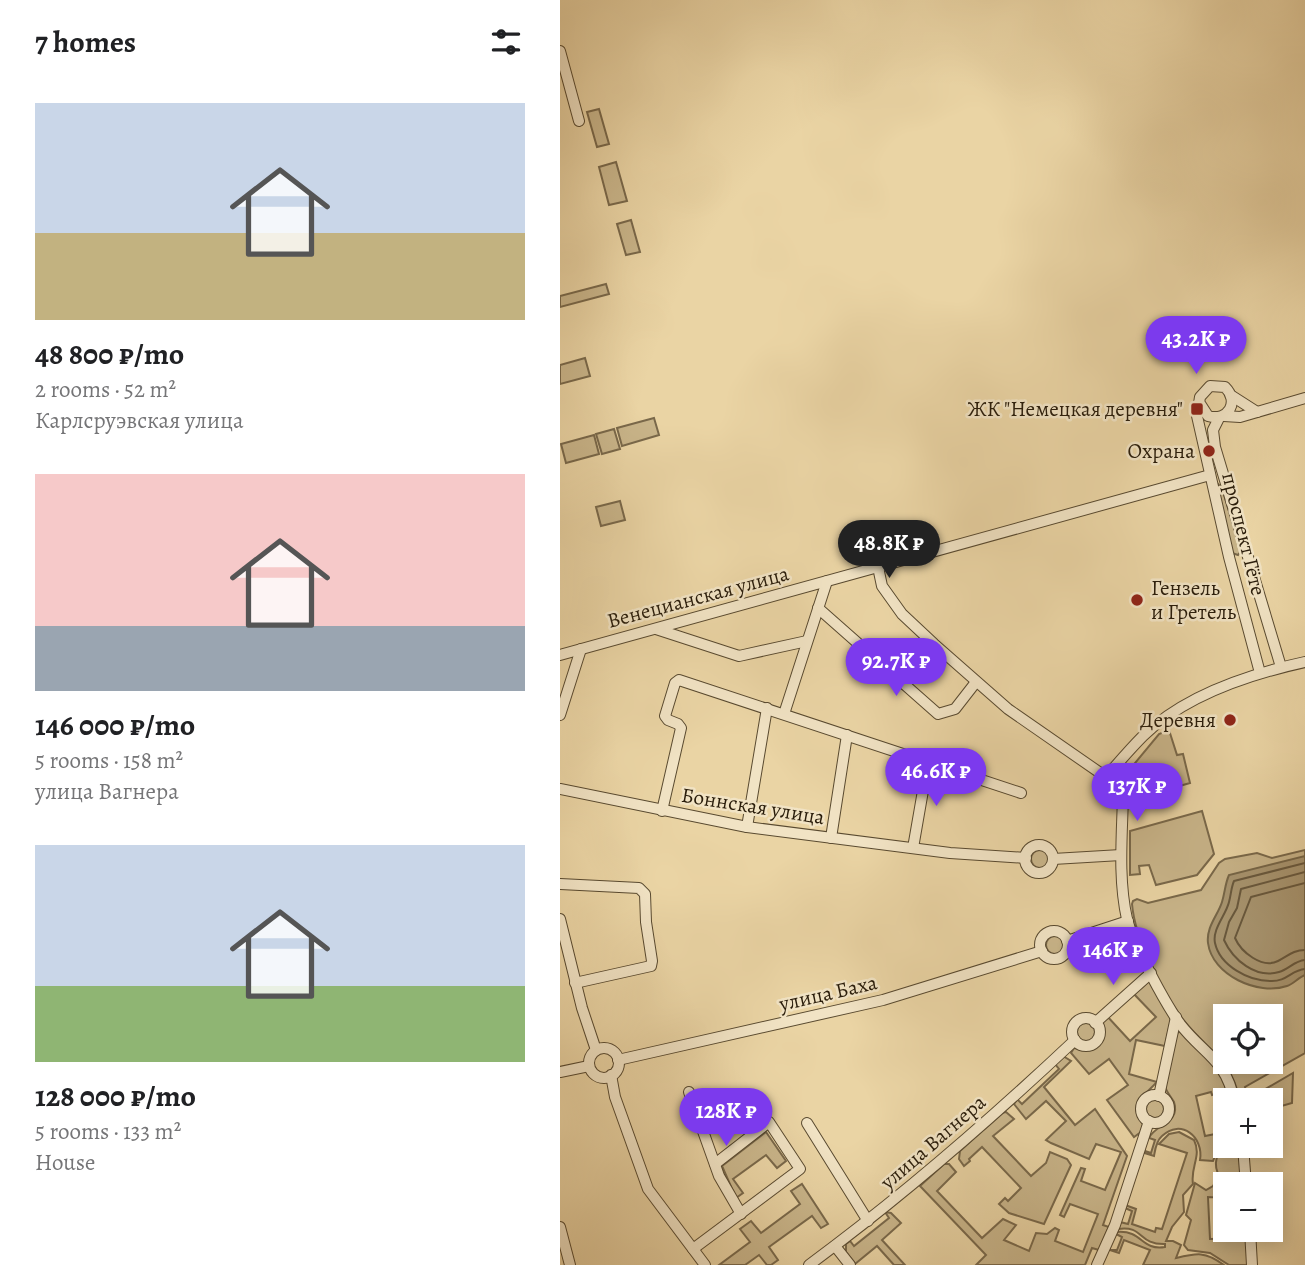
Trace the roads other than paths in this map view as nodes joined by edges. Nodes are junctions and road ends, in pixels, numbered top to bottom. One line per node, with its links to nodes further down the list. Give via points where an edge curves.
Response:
1 (560, 51): 2 (street)
2 (579, 121)
3 (1232, 396): 5 (street, via 1220,385 1205,388); 6 (street); 7 (street, via 1231,408)
4 (1305, 398): 6 (street)
5 (1199, 402): 7 (street, via 1203,412); 8 (street, проспект Гёте, via 1198,428)
6 (1257, 412): 7 (street)
7 (1218, 417): 17 (street, проспект Гёте, via 1213,430 1215,447)
8 (1210, 475): 9 (street, Венецианская улица); 18 (street, проспект Гёте)
9 (878, 567): 10 (street, Венецианская улица); 19 (street, via 883,586 902,614)
10 (827, 581): 11 (street); 12 (street, Венецианская улица)
11 (818, 608): 13 (street); 19 (street, via 938,714 955,709)
12 (655, 629): 13 (street, via 739,656); 14 (street, Венецианская улица)
13 (807, 642): 21 (street)
14 (581, 649): 15 (street, Венецианская улица); 22 (street)
15 (560, 655)
16 (1305, 662): 17 (street)
17 (1281, 667): 18 (street)
18 (1260, 673): 25 (street, via 1237,680 1164,719)
19 (976, 682): 25 (street, via 1026,723)
20 (768, 708): 21 (street); 28 (street, via 683,681 675,683 665,716 681,728); 29 (street)
21 (784, 714): 23 (street)
22 (560, 715)
23 (847, 735): 24 (street); 30 (street)
24 (928, 762): 27 (street); 31 (street)
25 (1106, 777): 32 (street, via 1123,796)
26 (560, 789): 28 (street, Боннская улица)
27 (1021, 793)
28 (662, 811): 29 (street, Боннская улица)
29 (747, 827): 30 (street, Боннская улица)
30 (831, 838): 31 (street, Боннская улица)
31 (913, 848): 33 (street, Боннская улица)
32 (1121, 855): 34 (street); 37 (street)
33 (1026, 858): 34 (street, via 1029,867 1038,872 1050,867); 34 (street, via 1030,849 1039,845 1051,851)
34 (1053, 859)
35 (560, 884): 41 (street, via 639,888 645,894 651,967)
36 (560, 919): 41 (street)
37 (1128, 921): 38 (street); 40 (street)
38 (1067, 941): 39 (street, via 1062,956 1053,958); 39 (street, via 1058,931 1049,932 1041,942)
39 (1042, 951): 46 (street, улица Баха, via 884,1000)
40 (1151, 973): 42 (street); 43 (street)
41 (576, 983): 45 (street)
42 (1176, 1017): 50 (street, via 1227,1075); 52 (street)
43 (1095, 1023): 44 (street, via 1077,1022 1072,1030); 44 (street, via 1096,1041 1084,1046)
44 (1075, 1040): 57 (street, улица Вагнера, via 949,1155)
45 (596, 1050): 46 (street, via 610,1049); 47 (street)
46 (618, 1060): 49 (street)
47 (589, 1066): 48 (street); 49 (street, via 597,1076)
48 (560, 1072)
49 (611, 1076): 61 (street, via 648,1189)
50 (1230, 1088)
51 (689, 1092): 55 (street)
52 (1159, 1096): 53 (street, via 1143,1102 1142,1111); 53 (street, via 1168,1105 1168,1114 1158,1122)
53 (1149, 1121): 66 (street)
54 (807, 1123): 57 (street)
55 (715, 1164): 56 (street); 56 (street, via 769,1122 800,1169)
56 (741, 1214): 61 (street)
57 (868, 1221): 60 (street, улица Вагнера)
58 (560, 1227): 62 (street)
59 (1251, 1242): 67 (street)
60 (835, 1246): 64 (street, улица Вагнера); 65 (street)
61 (693, 1249): 63 (street)
62 (570, 1265)
63 (705, 1265)
64 (809, 1265)
65 (850, 1265)
66 (1097, 1265)
67 (1252, 1265)

